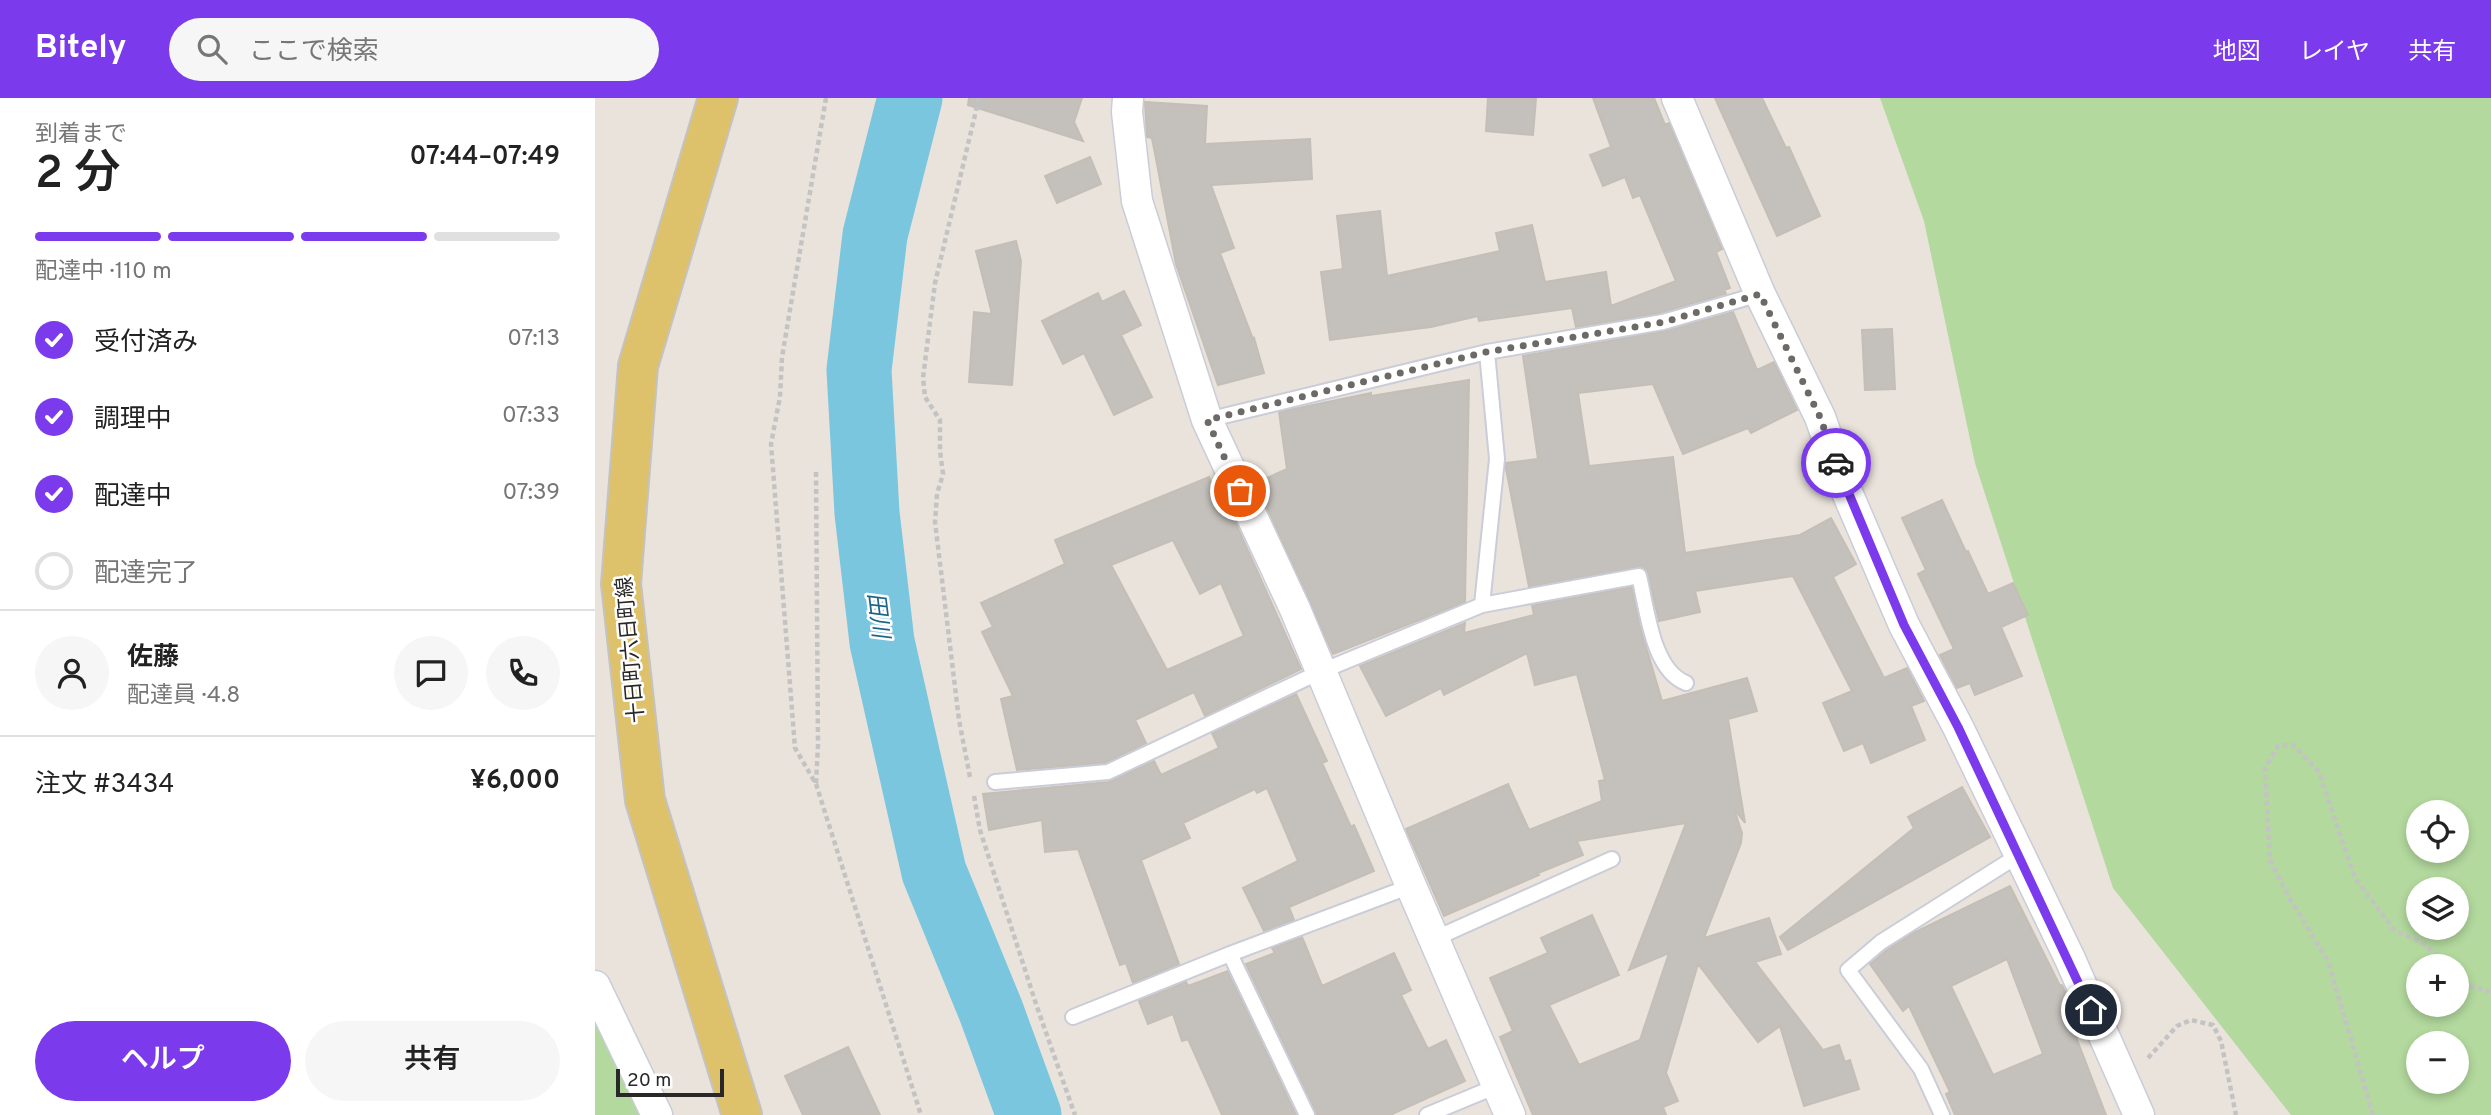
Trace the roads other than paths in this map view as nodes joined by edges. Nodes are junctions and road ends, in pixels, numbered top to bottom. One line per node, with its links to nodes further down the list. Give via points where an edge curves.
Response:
1 (718, 98): 20 (main road, 十日町六日町線, via 638,366 621,584 645,800)
2 (1128, 98): 6 (street, via 1137,201)
3 (1677, 98): 4 (street)
4 (1760, 294): 5 (lane, via 1664,322); 11 (street, via 1820,417 1904,625)
5 (1486, 352): 6 (lane); 7 (lane, via 1497,459)
6 (1207, 420): 8 (street)
7 (1482, 606): 8 (lane); 9 (lane, via 1639,576 1657,651 1676,679)
8 (1322, 671): 10 (lane, via 1108,772); 13 (street)
9 (1686, 683)
10 (995, 782)
11 (2019, 855): 24 (lane, via 1881,942 1848,970 1920,1069); 25 (street)
12 (1612, 859): 14 (lane)
13 (1411, 886): 14 (street); 15 (lane)
14 (1434, 939): 18 (street)
15 (1230, 954): 17 (lane); 21 (lane)
16 (595, 986): 19 (street)
17 (1073, 1017)
18 (1497, 1086): 22 (lane); 23 (street)
19 (657, 1115)
20 (742, 1115)
21 (1307, 1115)
22 (1427, 1115)
23 (1510, 1115)
24 (1941, 1115)
25 (2139, 1115)

